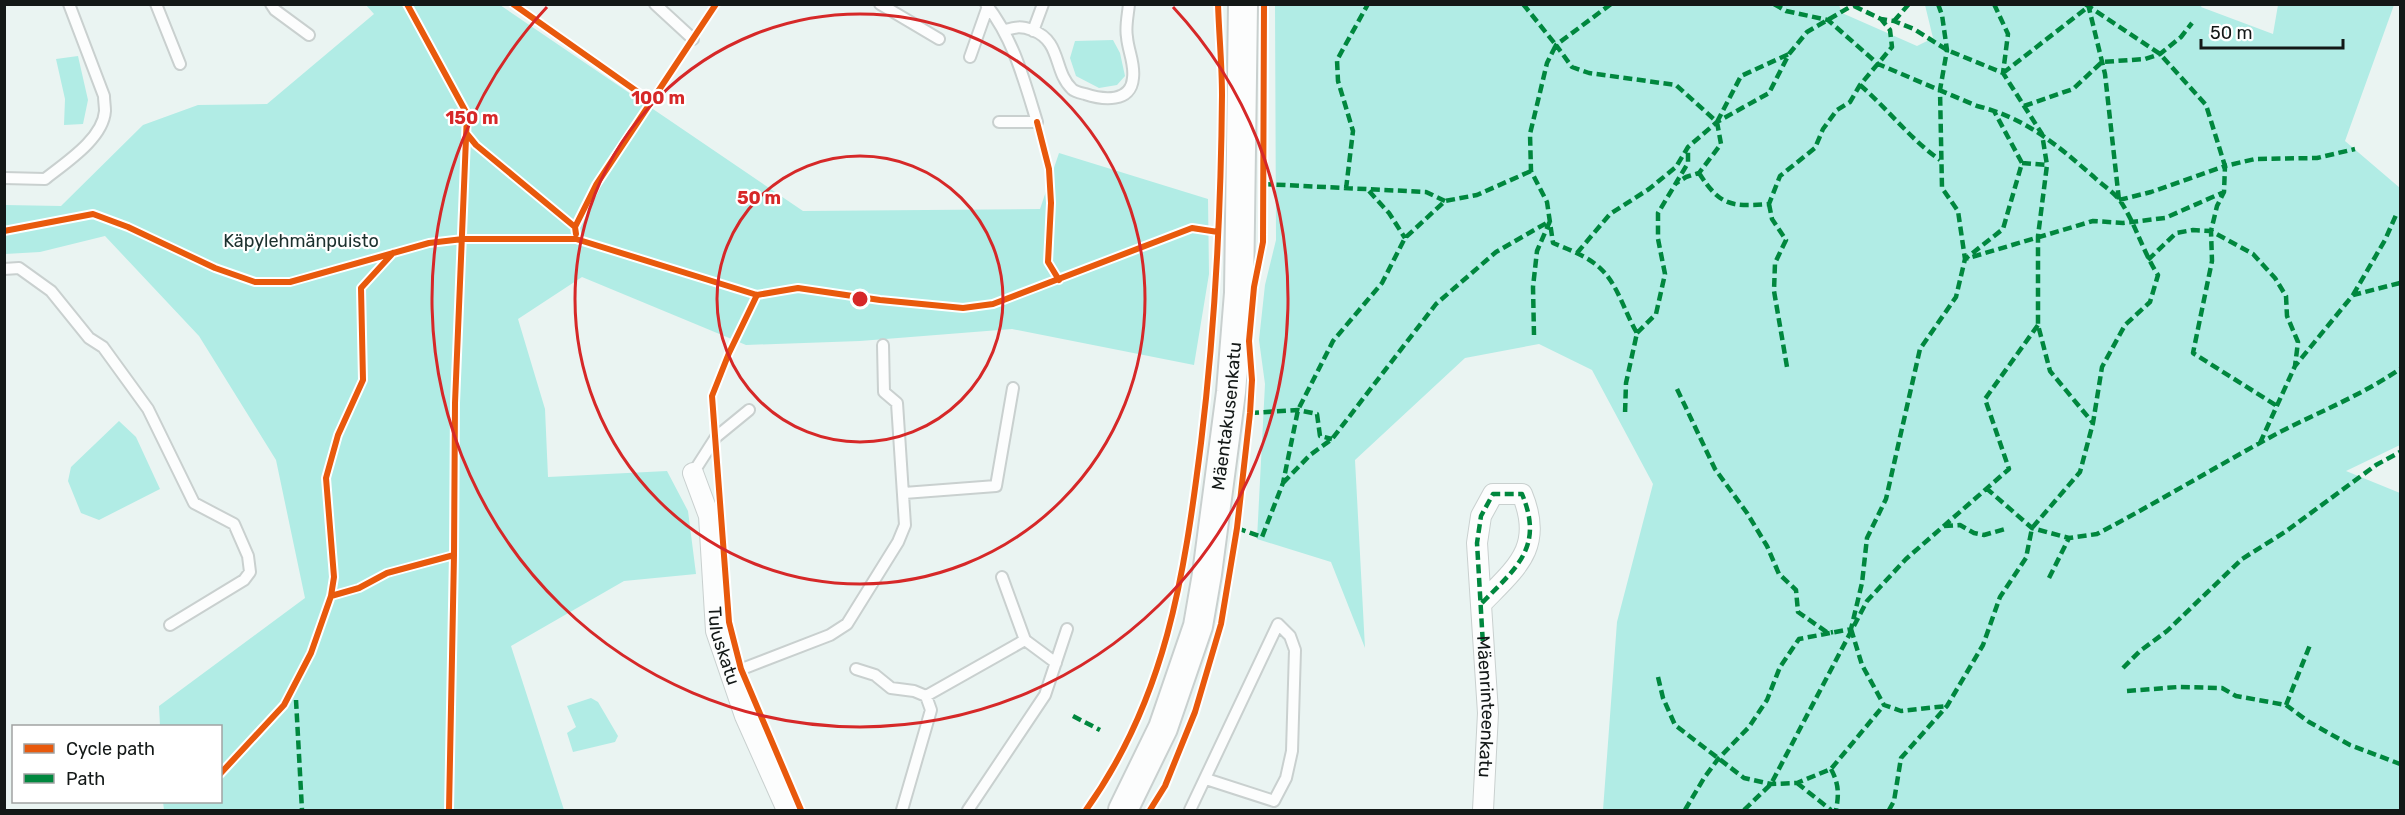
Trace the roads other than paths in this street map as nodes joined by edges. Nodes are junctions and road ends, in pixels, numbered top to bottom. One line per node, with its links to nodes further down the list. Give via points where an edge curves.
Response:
1 (69, 4): 18 (lane, via 104,96 100,126 88,143 45,179)
2 (156, 4): 16 (lane)
3 (271, 4): 12 (lane)
4 (880, 4): 14 (lane)
5 (1043, 4): 11 (lane)
6 (1129, 4): 11 (lane, via 1126,37 1133,79 1129,91 1117,98 1097,98 1073,90 1052,46 1043,34)
7 (1243, 4): 38 (main road, Mäentakusenkatu, via 1239,293 1231,392 1207,574 1198,626 1167,718)
8 (987, 5): 10 (lane); 15 (lane)
9 (660, 6): 13 (lane)
10 (1005, 30): 11 (lane, via 1020,26); 17 (lane, via 1037,122)
11 (1033, 31)
12 (309, 36)
13 (693, 39)
14 (939, 39)
15 (970, 57)
16 (180, 64)
17 (999, 122)
18 (4, 178)
19 (4, 269): 27 (lane, via 19,268 51,291 89,338 103,347 148,409 195,503 234,524 248,556 250,572 244,580)
20 (883, 345): 24 (lane, via 884,392 897,403)
21 (1012, 388): 24 (lane, via 996,486)
22 (749, 410): 23 (lane, via 716,437)
23 (693, 473): 32 (street, Tuluskatu, via 709,516 716,632)
24 (904, 493): 32 (lane, via 904,525 898,542 847,624 830,635)
25 (1002, 577): 29 (lane)
26 (1482, 603): 26 (street, Mäenrinteenkatu, via 1477,543 1481,516 1493,495 1522,494 1530,514 1528,540 1520,564); 40 (street, Mäenrinteenkatu, via 1488,713)
27 (170, 624)
28 (1067, 629): 30 (lane)
29 (1025, 640): 30 (lane); 33 (lane)
30 (1056, 663): 37 (lane, via 1046,695)
31 (856, 669): 33 (lane, via 875,675 891,688)
32 (729, 674): 35 (street, Tuluskatu)
33 (926, 696): 36 (lane, via 931,710)
34 (1206, 779): 34 (lane, via 1221,748 1278,624 1290,636 1295,650 1292,751 1286,778 1274,801); 39 (lane)
35 (787, 810)
36 (902, 810)
37 (968, 810)
38 (1123, 810)
39 (1190, 810)
40 (1483, 810)

